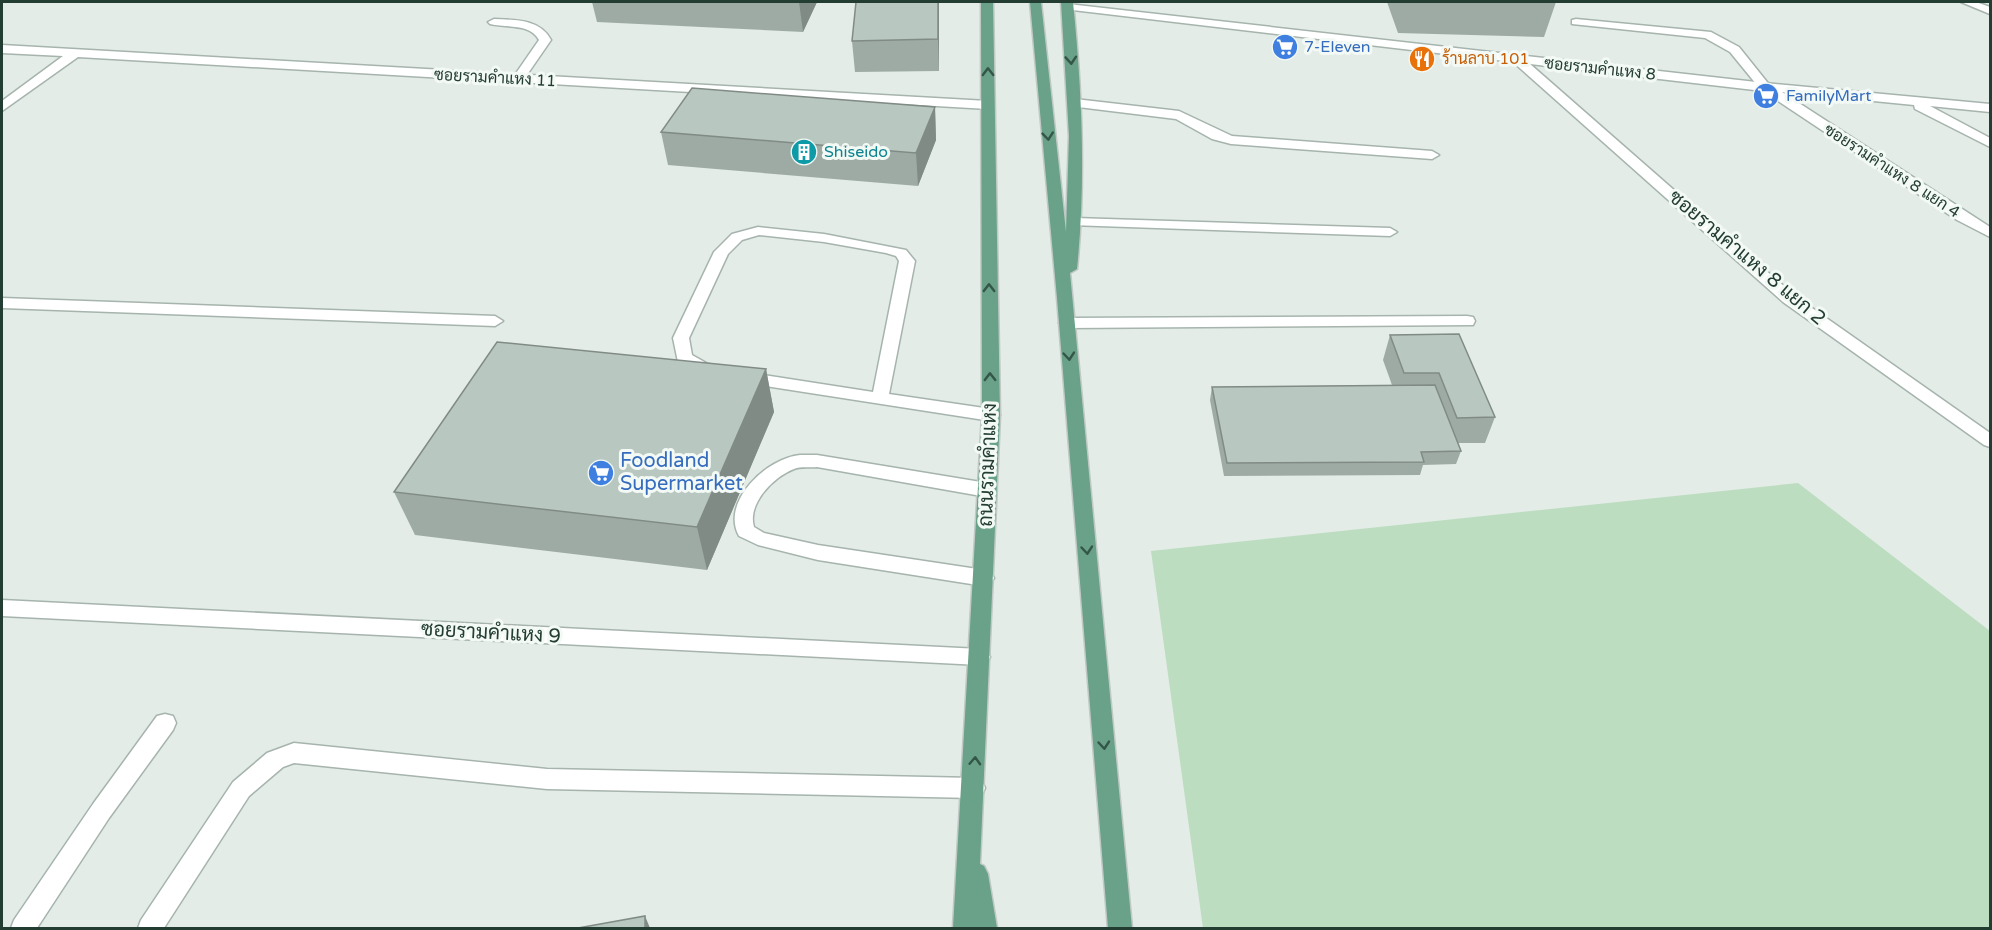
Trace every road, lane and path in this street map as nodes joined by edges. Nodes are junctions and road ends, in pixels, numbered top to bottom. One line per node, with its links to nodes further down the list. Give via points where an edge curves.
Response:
1 (987, 2): 15 (main road, ถนนรามคำแหง, one-way to 1)
2 (1967, 2): 5 (street)
3 (1067, 4): 10 (street, ซอยรามคำแหง 8); 14 (main road, one-way to 14)
4 (1035, 8): 23 (main road, one-way to 23)
5 (1990, 11)
6 (494, 22): 11 (street, via 543,34 545,40)
7 (1576, 22): 12 (street, via 1707,35 1726,41 1742,55)
8 (2, 49): 9 (street, ซอยรามคำแหง 11)
9 (74, 54): 11 (street, ซอยรามคำแหง 11); 16 (street)
10 (1517, 59): 12 (street, ซอยรามคำแหง 8); 30 (street, ซอยรามคำแหง 8 แยก 2, via 1788,298)
11 (518, 80): 15 (street, ซอยรามคำแหง 11)
12 (1765, 87): 13 (street, ซอยรามคำแหง 8); 22 (street, ซอยรามคำแหง 8 แยก 4)
13 (1911, 101): 17 (street, ซอยรามคำแหง 8); 18 (street)
14 (1075, 103): 19 (street, via 1179,115 1231,140); 20 (main road)
15 (988, 105): 29 (main road, ถนนรามคำแหง, one-way to 15)
16 (2, 107)
17 (1990, 108)
18 (1990, 142)
19 (1432, 155)
20 (1075, 222): 21 (street); 23 (main road)
21 (1390, 232)
22 (1990, 233)
23 (1065, 298): 27 (main road)
24 (2, 303): 25 (street)
25 (495, 321)
26 (1467, 321): 27 (street)
27 (1066, 322): 42 (main road, one-way to 42)
28 (880, 399): 28 (street, via 908,261 901,253 758,231 737,237 721,252 681,338 684,358 704,369 753,380); 29 (street)
29 (991, 415): 31 (main road, ถนนรามคำแหง)
30 (1990, 441)
31 (987, 490): 32 (main road, ถนนรามคำแหง); 32 (street, via 817,461 794,462 761,481 747,506 744,522 746,531 754,538 795,549)
32 (984, 578): 34 (main road, ถนนรามคำแหง)
33 (2, 608): 34 (street, ซอยรามคำแหง 9)
34 (980, 657): 36 (main road, ถนนรามคำแหง, one-way to 34)
35 (165, 723): 38 (street)
36 (974, 788): 37 (main road, ถนนรามคำแหง); 39 (street, via 547,779 294,753 275,760 241,789)
37 (971, 840): 40 (main road, ถนนรามคำแหง); 41 (main road)
38 (23, 928)
39 (150, 928)
40 (965, 928)
41 (985, 928)
42 (1120, 928)

